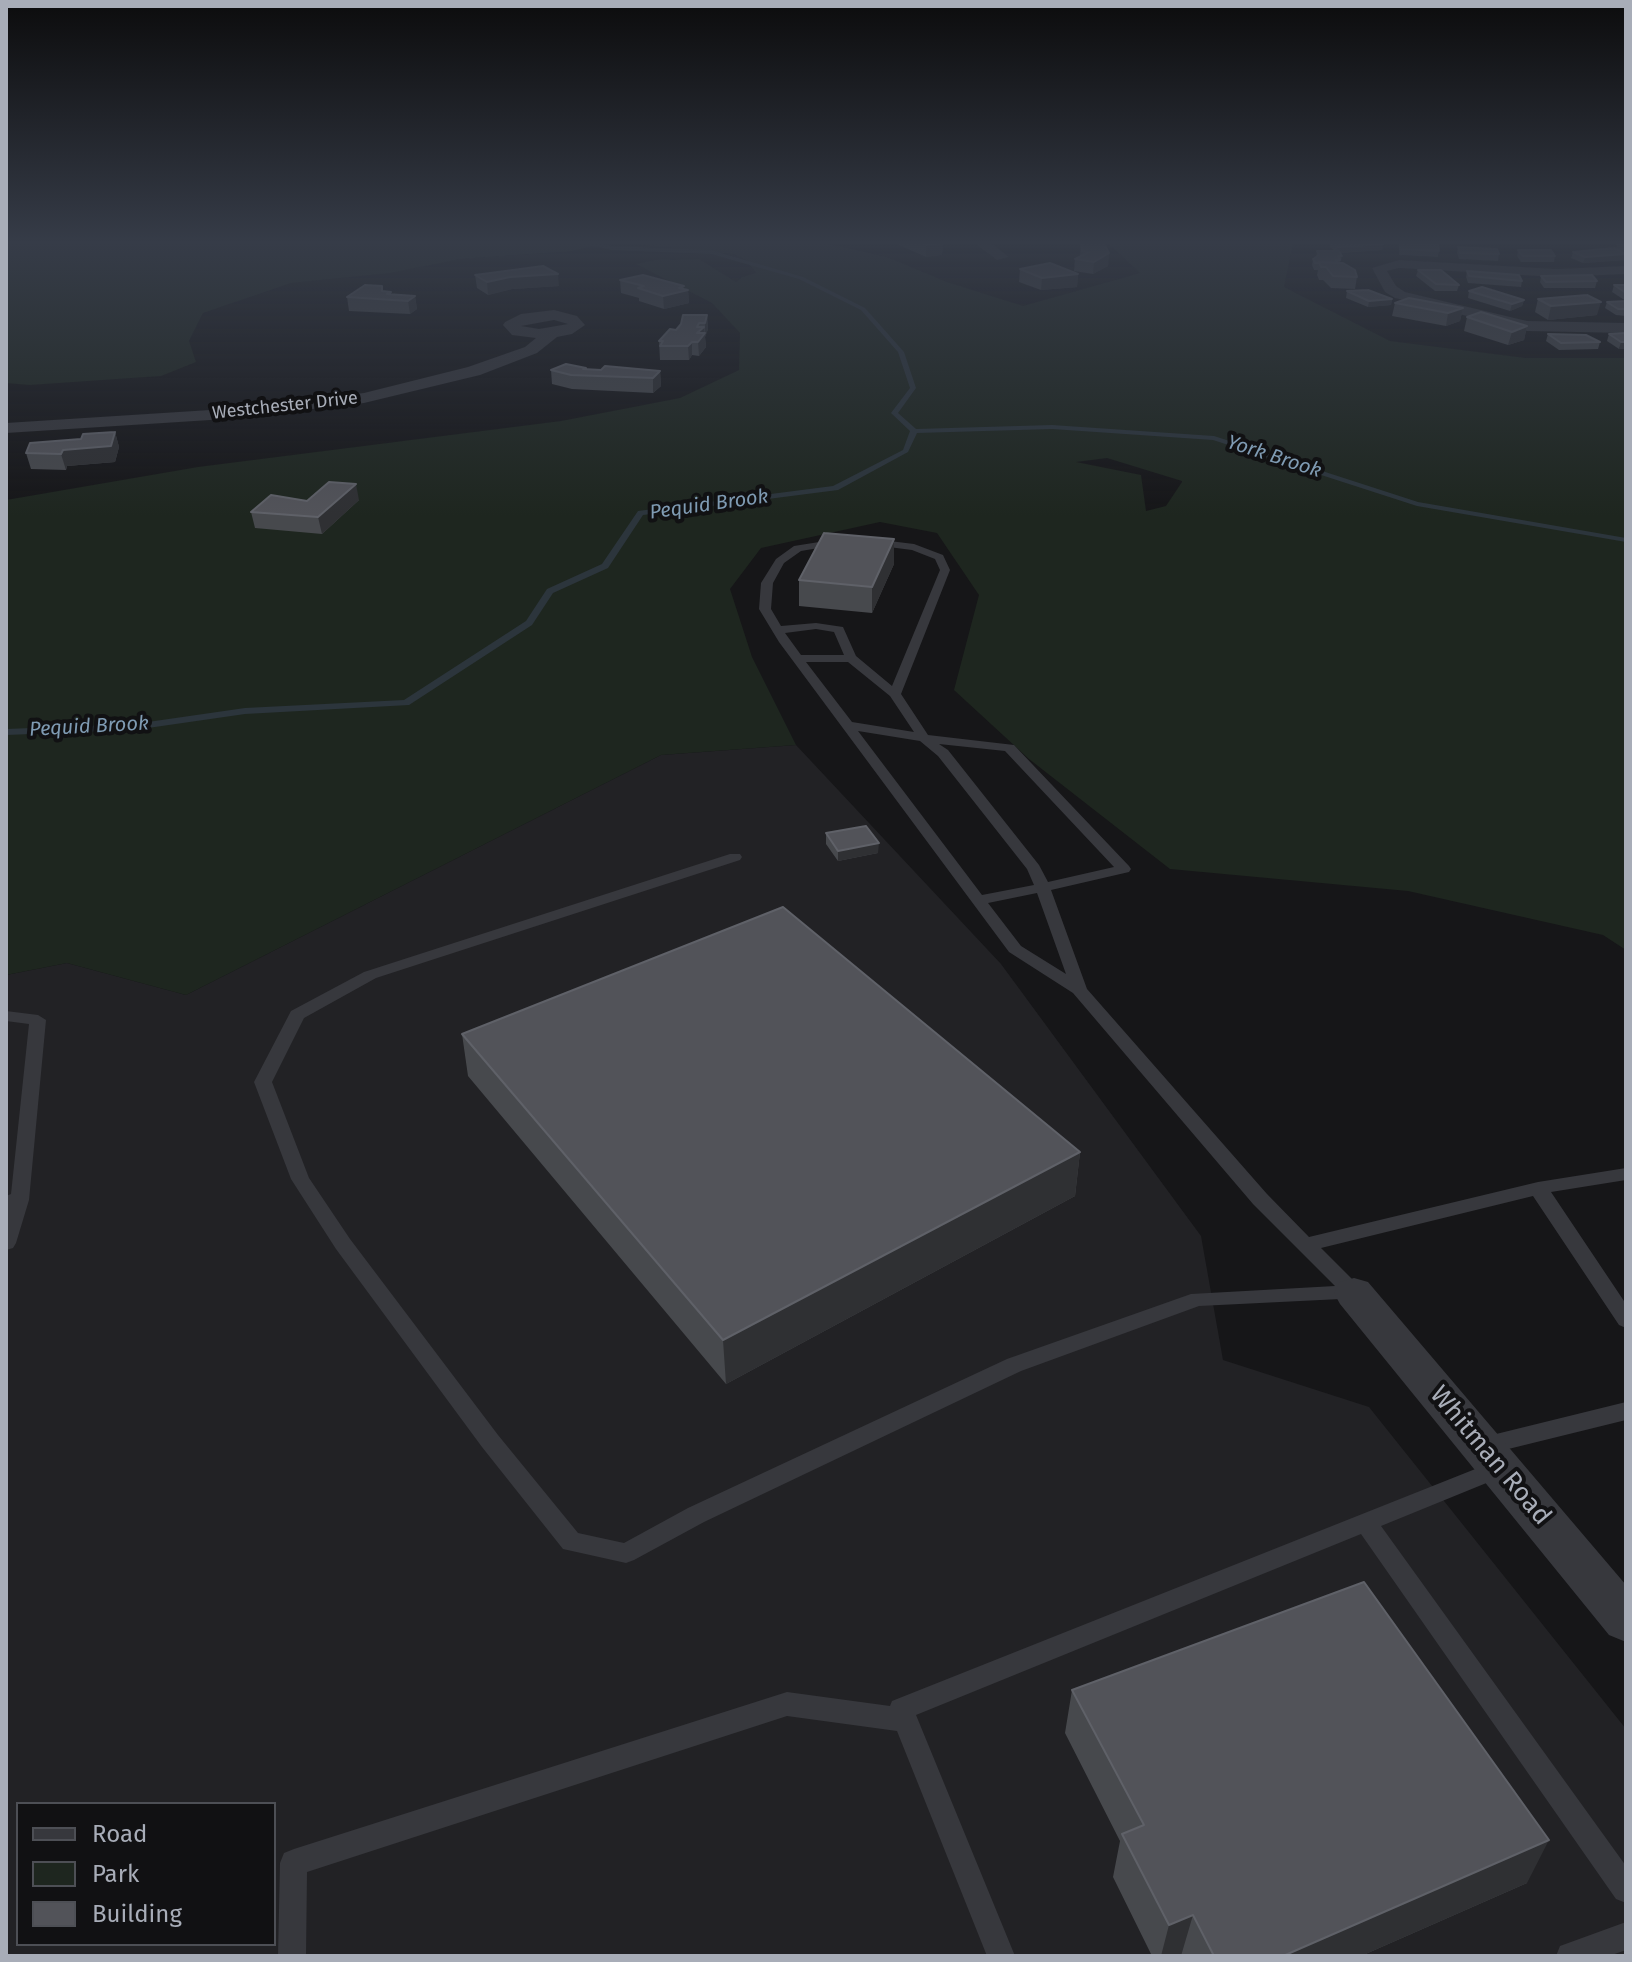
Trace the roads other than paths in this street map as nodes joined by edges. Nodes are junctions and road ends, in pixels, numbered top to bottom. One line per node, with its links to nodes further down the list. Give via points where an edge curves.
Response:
1 (551, 334): 2 (street, Westchester Drive, via 531,350 474,371 364,398 226,414)
2 (6, 428)
3 (848, 542): 5 (lane, via 798,548 780,561 767,583 765,609)
4 (864, 542): 8 (lane, via 914,547 939,557 945,570)
5 (778, 630): 6 (lane, via 839,629); 7 (lane)
6 (851, 658): 7 (lane); 8 (lane)
7 (798, 659): 9 (lane)
8 (895, 694): 10 (lane)
9 (850, 726): 10 (lane); 13 (lane)
10 (924, 738): 12 (lane, via 943,753 1034,868); 12 (lane, via 1009,748 1124,869)
11 (735, 857): 20 (lane, via 370,975 297,1015 263,1082 300,1179 343,1244 571,1542 626,1553 1014,1365 1198,1299)
12 (1043, 888): 13 (lane); 14 (lane)
13 (977, 900): 14 (lane, via 1015,949)
14 (1079, 990): 19 (lane)
15 (6, 1016): 18 (lane, via 38,1020)
16 (1626, 1174): 17 (lane)
17 (1538, 1188): 19 (lane); 21 (lane)
18 (6, 1243)
19 (1304, 1245): 20 (lane)
20 (1354, 1293): 23 (street, Whitman Road)
21 (1626, 1320)
22 (1626, 1411): 23 (lane)
23 (1491, 1457): 24 (lane); 25 (street, Whitman Road)
24 (1365, 1522): 26 (lane, via 901,1709); 27 (lane)
25 (1626, 1620)
26 (905, 1720): 29 (lane, via 787,1704 294,1863); 30 (lane)
27 (1626, 1889)
28 (1626, 1936): 31 (lane)
29 (292, 1956)
30 (1001, 1956)
31 (1570, 1956)

